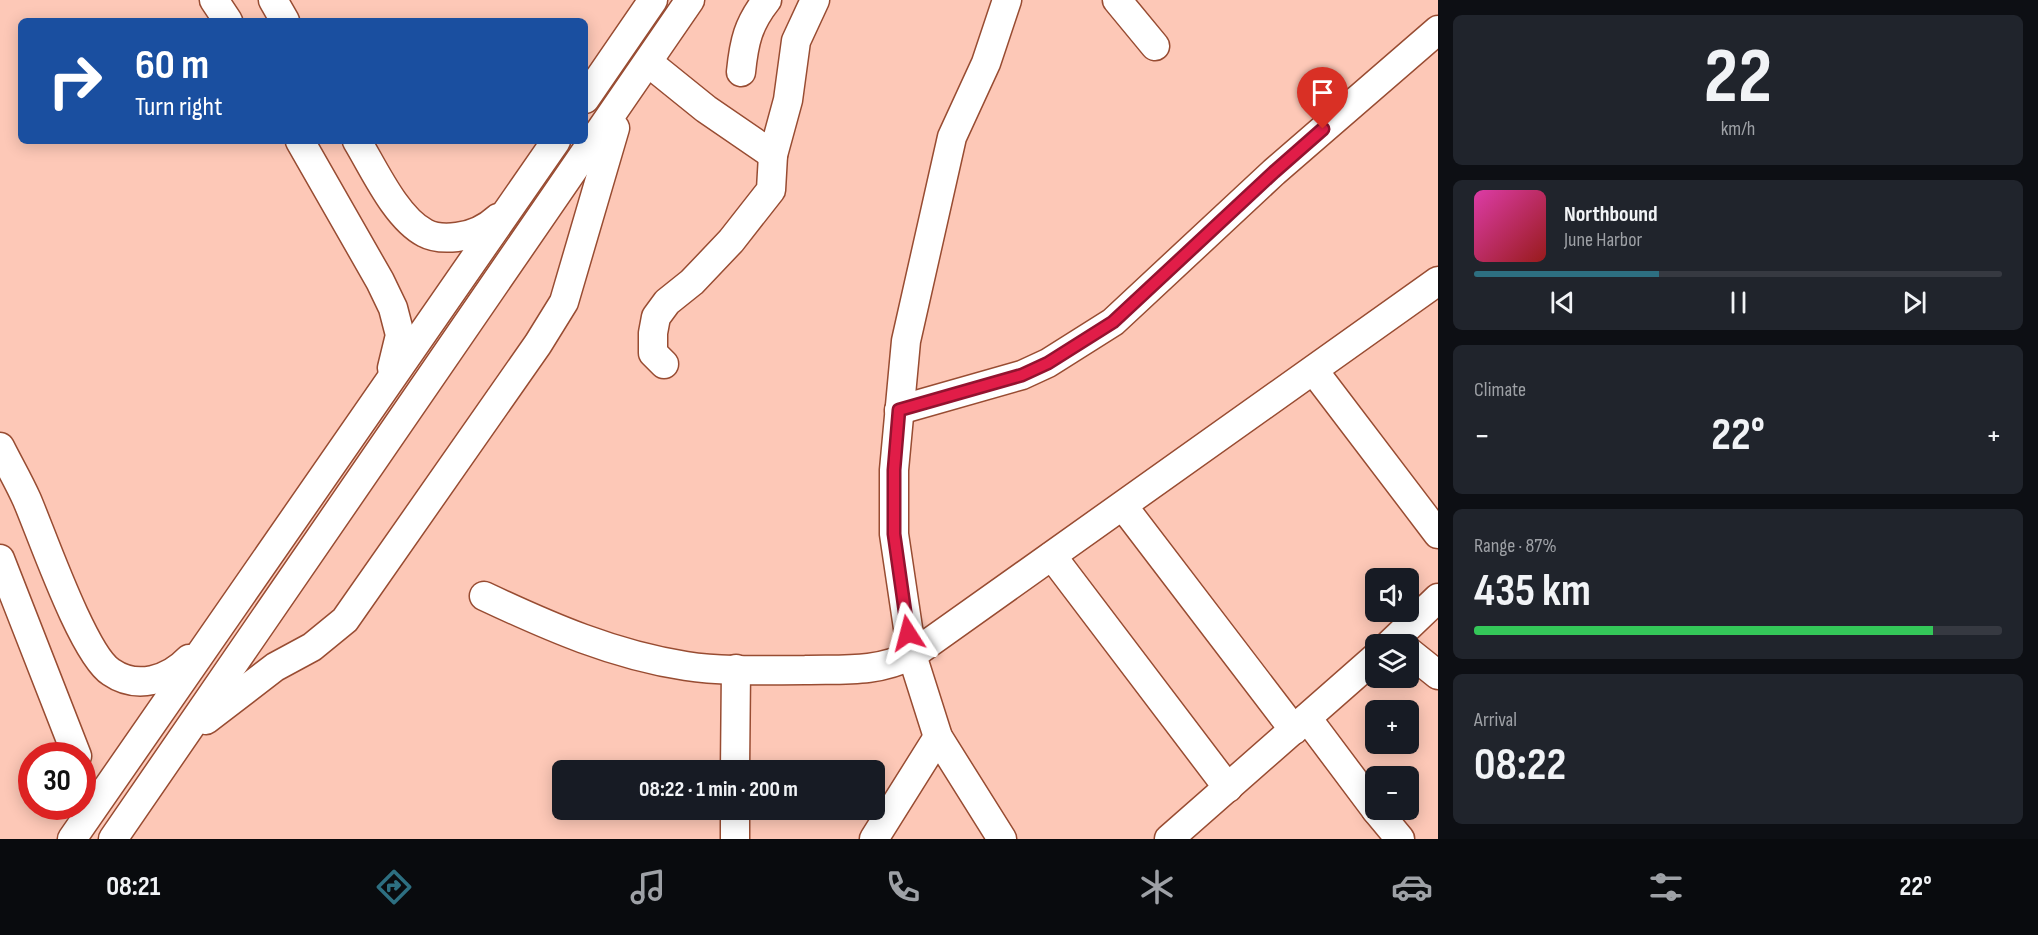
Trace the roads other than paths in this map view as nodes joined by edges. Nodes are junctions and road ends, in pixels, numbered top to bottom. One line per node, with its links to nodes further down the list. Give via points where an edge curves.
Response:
1 (214, 0): 9 (street)
2 (273, 0): 10 (street)
3 (653, 0): 15 (street)
4 (690, 0): 13 (street)
5 (767, 0): 14 (street, via 753,18)
6 (1007, 0): 26 (street, via 986,63 951,137 906,341)
7 (1117, 0): 12 (street)
8 (809, 4): 20 (street, via 796,41 788,100)
9 (226, 18)
10 (283, 18)
11 (1438, 30): 26 (street, via 1274,172 1113,322 1022,375)
12 (1155, 46)
13 (649, 63): 16 (street); 20 (street)
14 (741, 72)
15 (588, 95)
16 (627, 95): 45 (street); 45 (street, via 606,152 564,302 538,344 345,620 213,714)
17 (302, 144): 25 (street, via 393,308 400,335 392,368)
18 (359, 144): 21 (street, via 399,209 427,234 449,238 471,235 489,227)
19 (553, 144): 21 (street)
20 (773, 155): 23 (street, via 771,190 731,241 656,317 653,353)
21 (507, 211): 25 (street)
22 (1438, 281): 24 (street)
23 (664, 364)
24 (1314, 371): 28 (street); 29 (street)
25 (378, 398): 34 (street)
26 (899, 410): 36 (street, via 894,534)
27 (0, 447): 34 (street, via 75,615 110,672 134,680 157,681 180,668)
28 (1123, 506): 30 (street); 41 (street)
29 (1438, 534)
30 (1052, 556): 36 (street); 46 (street)
31 (0, 559): 43 (street)
32 (484, 596): 38 (street, via 562,633 642,658)
33 (1438, 598): 35 (street)
34 (215, 632): 51 (street)
35 (1406, 634)
36 (912, 655): 38 (street, via 892,665 867,669); 42 (street)
37 (1419, 663): 40 (street)
38 (736, 669): 44 (street)
39 (1365, 671): 41 (street)
40 (1438, 675)
41 (1301, 724): 46 (street); 47 (street)
42 (938, 737): 54 (street); 55 (street)
43 (72, 742)
44 (735, 760)
45 (160, 771): 52 (street)
46 (1228, 788): 56 (street)
47 (1365, 797)
48 (77, 820): 51 (street)
49 (735, 820): 53 (street)
50 (1384, 820): 57 (street)
51 (70, 839)
52 (113, 839)
53 (735, 839)
54 (874, 839)
55 (1002, 839)
56 (1169, 839)
57 (1400, 839)

